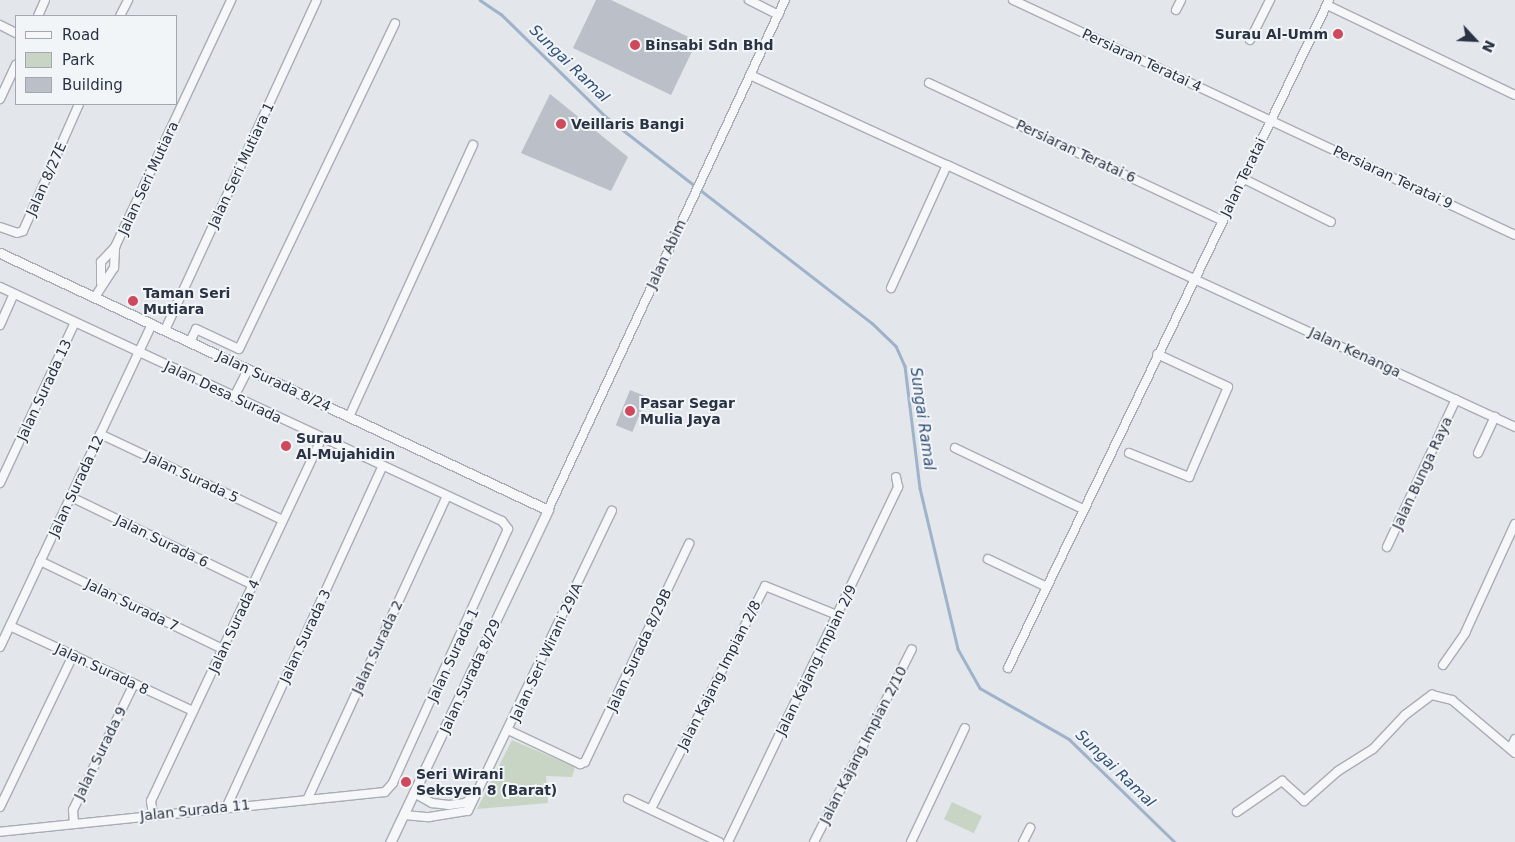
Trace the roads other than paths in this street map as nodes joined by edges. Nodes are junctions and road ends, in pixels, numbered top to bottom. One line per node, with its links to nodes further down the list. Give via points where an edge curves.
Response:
1 (45, 0): 12 (street)
2 (128, 0): 13 (street)
3 (231, 0): 33 (street, Jalan Seri Mutiara)
4 (317, 0): 44 (street, Jalan Seri Mutiara 1)
5 (749, 0): 14 (street)
6 (785, 0): 14 (street, Jalan Abim)
7 (1013, 0): 25 (street, Persiaran Teratai 4)
8 (1181, 0): 11 (street)
9 (1270, 0): 18 (street)
10 (1328, 3): 22 (street); 25 (street, Jalan Teratai)
11 (1176, 10)
12 (38, 15)
13 (120, 15)
14 (778, 15): 20 (street, Jalan Abim)
15 (395, 24): 45 (street, via 239,349 196,329)
16 (0, 25): 17 (street)
17 (15, 32)
18 (1250, 40)
19 (15, 66): 23 (street)
20 (750, 75): 27 (street, Jalan Kenanga); 65 (street, Jalan Abim)
21 (929, 83): 29 (street, Persiaran Teratai 6)
22 (1515, 95)
23 (0, 99)
24 (80, 105): 31 (street, Jalan 8/27E, via 23,231 17,233)
25 (1270, 120): 28 (street, Jalan Teratai); 32 (street, Persiaran Teratai 9)
26 (473, 145): 51 (street)
27 (947, 165): 35 (street, Jalan Kenanga); 38 (street)
28 (1242, 178): 29 (street, Jalan Teratai); 30 (street)
29 (1222, 220): 35 (street, Jalan Teratai)
30 (1331, 222)
31 (0, 227)
32 (1515, 235)
33 (115, 247): 36 (street, Jalan Seri Mutiara, via 114,267); 36 (street, Jalan Seri Mutiara, via 102,262)
34 (0, 253): 40 (street, Jalan Surada 8/24)
35 (1194, 277): 47 (street, Jalan Teratai); 50 (street, Jalan Kenanga)
36 (101, 283): 40 (street, Jalan Seri Mutiara)
37 (0, 287): 39 (street, Jalan Desa Surada)
38 (891, 288)
39 (14, 294): 41 (street, Jalan Desa Surada); 43 (street)
40 (95, 296): 42 (street, Jalan Surada 8/24)
41 (74, 324): 46 (street, Jalan Desa Surada); 61 (street, Jalan Surada 13)
42 (152, 324): 44 (street, Jalan Surada 8/24); 46 (street, Jalan Surada 12)
43 (0, 325)
44 (165, 330): 45 (street, Jalan Surada 8/24)
45 (190, 342): 48 (street, Jalan Surada 8/24)
46 (138, 353): 49 (street, Jalan Desa Surada); 54 (street, Jalan Surada 12)
47 (1157, 354): 58 (street, via 1228,387 1189,477); 64 (street, Jalan Teratai)
48 (248, 369): 49 (street); 51 (street, Jalan Surada 8/24)
49 (234, 397): 55 (street, Jalan Desa Surada)
50 (1456, 399): 52 (street, Jalan Kenanga); 71 (street, Jalan Bunga Raya)
51 (349, 417): 65 (street, Jalan Surada 8/24)
52 (1495, 417): 53 (street, Jalan Kenanga); 57 (street)
53 (1515, 427)
54 (100, 434): 63 (street, Jalan Surada 12); 67 (street, Jalan Surada 5)
55 (322, 438): 59 (street, Jalan Desa Surada); 67 (street, Jalan Surada 4)
56 (955, 448): 64 (street)
57 (1478, 453)
58 (1129, 454)
59 (383, 466): 62 (street, Jalan Desa Surada); 95 (street, Jalan Surada 3)
60 (896, 477): 76 (street, Jalan Kajang Impian 2/9, via 898,487)
61 (0, 483)
62 (447, 496): 68 (street, Jalan Desa Surada); 93 (street, Jalan Surada 2)
63 (71, 497): 73 (street, Jalan Surada 12); 74 (street, Jalan Surada 6)
64 (1083, 509): 75 (street, Jalan Teratai)
65 (548, 510): 92 (street, Jalan Surada 8/29)
66 (612, 511): 87 (street, Jalan Seri Wirani 29/A)
67 (283, 520): 74 (street, Jalan Surada 4)
68 (502, 521): 90 (street, Jalan Surada 1, via 508,529 505,542)
69 (1515, 524): 82 (street, via 1465,633)
70 (689, 544): 87 (street, Jalan Surada 8/29B, via 589,756 580,764)
71 (1387, 547)
72 (988, 559): 75 (street)
73 (40, 561): 77 (street, Jalan Surada 12); 79 (street, Jalan Surada 7)
74 (253, 585): 79 (street, Jalan Surada 4)
75 (1047, 587): 83 (street, Jalan Teratai)
76 (837, 615): 96 (street, Jalan Kajang Impian 2/8, via 765,586); 106 (street, Jalan Kajang Impian 2/9)
77 (10, 626): 78 (street, Jalan Surada 12); 81 (street, Jalan Surada 8)
78 (0, 647)
79 (223, 649): 85 (street, Jalan Surada 4)
80 (912, 649): 107 (street, Jalan Kajang Impian 2/10)
81 (73, 655): 84 (street, Jalan Surada 8); 97 (street)
82 (1443, 665)
83 (1008, 668)
84 (134, 684): 85 (street, Jalan Surada 8); 101 (street, Jalan Surada 9, via 72,810)
85 (194, 711): 99 (street, Jalan Surada 4, via 151,802)
86 (965, 728): 108 (street)
87 (508, 730): 91 (street, Jalan Seri Wirani 29/A)
88 (1515, 739): 89 (street)
89 (1513, 751): 98 (street, via 1452,700 1432,695 1422,700 1373,749 1338,772 1304,801 1282,781)
90 (390, 788): 93 (street, Jalan Surada 11, via 379,794)
91 (479, 792): 92 (street, via 465,803 449,805 432,803); 100 (street, Jalan Seri Wirani 29/A, via 468,811 429,817)
92 (414, 793): 100 (street, Jalan Surada 8/29)
93 (308, 798): 95 (street, Jalan Surada 11)
94 (628, 799): 96 (street)
95 (227, 806): 99 (street, Jalan Surada 11)
96 (652, 807): 105 (street)
97 (0, 808)
98 (1237, 812)
99 (153, 814): 101 (street, Jalan Surada 11)
100 (404, 815): 104 (street, Jalan Surada 8/29)
101 (74, 824): 103 (street, Jalan Surada 11)
102 (1030, 828): 109 (street)
103 (0, 832)
104 (390, 842)
105 (719, 842)
106 (728, 842)
107 (814, 842)
108 (911, 842)
109 (1023, 842)

